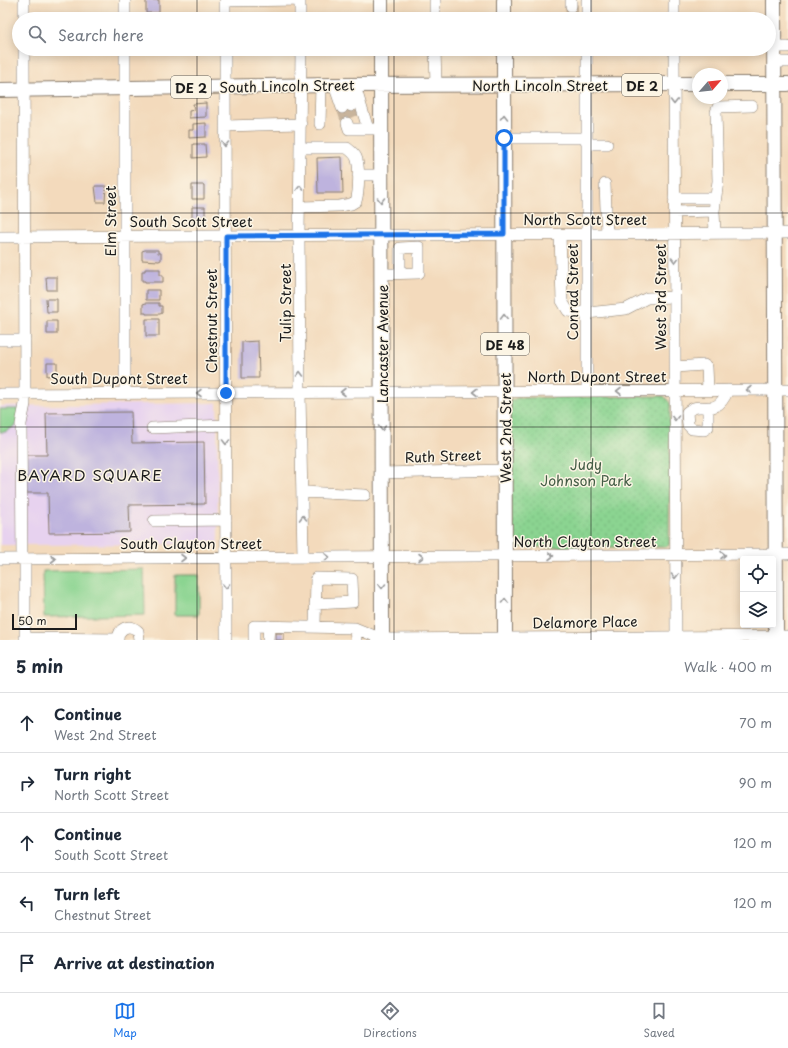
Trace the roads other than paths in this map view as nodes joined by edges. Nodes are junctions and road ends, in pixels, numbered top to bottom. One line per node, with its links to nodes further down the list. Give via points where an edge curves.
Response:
1 (24, 0): 10 (street)
2 (125, 0): 11 (street)
3 (225, 0): 4 (street); 12 (street)
4 (300, 0): 13 (street)
5 (381, 0): 14 (main road)
6 (435, 0): 15 (street)
7 (504, 0): 16 (main road)
8 (674, 0): 17 (street)
9 (774, 0): 18 (main road)
10 (24, 12)
11 (125, 12)
12 (225, 12)
13 (300, 12)
14 (381, 12)
15 (435, 12)
16 (504, 12)
17 (674, 12)
18 (774, 12)
19 (776, 47): 20 (street)
20 (788, 48)
21 (24, 56): 46 (street)
22 (125, 56): 45 (street, Elm Street)
23 (225, 56): 44 (street, Chestnut Street)
24 (301, 56): 42 (street, Tulip Street)
25 (381, 56): 38 (main road, Lancaster Avenue)
26 (435, 56): 39 (street)
27 (504, 56): 40 (main road, West 2nd Street / DE 48)
28 (587, 56): 41 (street, Conrad Street)
29 (674, 56): 33 (street, West 3rd Street)
30 (774, 56): 31 (main road)
31 (774, 62): 32 (street); 36 (main road)
32 (788, 62)
33 (674, 84): 34 (main road, North Lincoln Street / DE 2); 41 (main road, North Lincoln Street / DE 2); 62 (street, West 3rd Street, one-way to 62)
34 (692, 84)
35 (728, 84): 36 (main road)
36 (774, 84): 37 (main road); 69 (main road)
37 (788, 84)
38 (381, 85): 39 (main road, North Lincoln Street / DE 2); 43 (main road, South Lincoln Street / DE 2); 50 (main road, Lancaster Avenue)
39 (436, 85): 40 (main road, North Lincoln Street / DE 2)
40 (504, 85): 41 (main road, North Lincoln Street / DE 2); 55 (main road, West 2nd Street / DE 48, one-way to 40)
41 (587, 85): 56 (street, Conrad Street)
42 (301, 86): 43 (main road, South Lincoln Street / DE 2); 44 (main road, South Lincoln Street / DE 2); 51 (street, Tulip Street)
43 (339, 86): 49 (street); 49 (street); 52 (street)
44 (225, 87): 45 (main road, South Lincoln Street / DE 2); 53 (street, Chestnut Street)
45 (125, 88): 46 (main road, South Lincoln Street / DE 2); 76 (street, Elm Street)
46 (24, 89): 47 (main road, South Lincoln Street / DE 2); 79 (street)
47 (0, 90)
48 (752, 106): 63 (street, via 718,106 718,181)
49 (352, 107): 50 (street); 54 (street)
50 (381, 107): 54 (main road, Lancaster Avenue)
51 (301, 124): 53 (street); 58 (street, Tulip Street)
52 (320, 124)
53 (225, 126): 77 (street, Chestnut Street, one-way to 77)
54 (362, 126): 60 (main road, Lancaster Avenue)
55 (504, 138): 56 (street); 70 (main road, West 2nd Street / DE 48)
56 (587, 141): 57 (street); 72 (street, Conrad Street)
57 (607, 144)
58 (300, 148): 59 (street, via 347,148 358,161); 64 (street, Tulip Street, one-way to 58)
59 (358, 175): 60 (street); 64 (street, via 358,196 351,204)
60 (381, 175): 75 (main road, Lancaster Avenue, one-way to 75)
61 (605, 184): 73 (street)
62 (674, 198): 63 (street); 66 (street, West 3rd Street)
63 (715, 198): 65 (street)
64 (300, 207): 74 (street, Tulip Street)
65 (714, 211): 66 (street); 68 (street)
66 (674, 212): 67 (street, West 3rd Street)
67 (674, 233): 68 (street, North Scott Street); 73 (street, North Scott Street); 82 (street, West 3rd Street, one-way to 82)
68 (714, 233): 69 (street, North Scott Street)
69 (781, 233): 90 (main road)
70 (504, 234): 71 (street, North Scott Street); 75 (street, North Scott Street); 91 (main road, West 2nd Street / DE 48, one-way to 70)
71 (560, 234): 72 (street, North Scott Street); 83 (street, via 562,301 568,310)
72 (587, 234): 73 (street, North Scott Street); 83 (street, Conrad Street)
73 (607, 234)
74 (299, 235): 75 (street, South Scott Street); 77 (street, South Scott Street); 93 (street, Tulip Street, one-way to 74)
75 (381, 235): 81 (main road, Lancaster Avenue)
76 (125, 236): 77 (street, South Scott Street); 79 (street, South Scott Street); 95 (street, Elm Street)
77 (226, 236): 96 (street, Chestnut Street)
78 (0, 237): 79 (street, South Scott Street)
79 (25, 237): 85 (street)
80 (400, 273): 81 (street)
81 (382, 274): 94 (main road, Lancaster Avenue)
82 (675, 297): 83 (street, via 647,298 626,309); 86 (street, West 3rd Street)
83 (587, 313): 92 (street, Conrad Street)
84 (0, 340): 85 (street)
85 (25, 340): 98 (street)
86 (675, 367): 87 (street, West 3rd Street); 88 (street, via 704,365 708,369)
87 (675, 390): 88 (street, North Dupont Street); 92 (street, North Dupont Street, one-way to 92); 109 (street, West 3rd Street, one-way to 109)
88 (708, 390): 89 (street, North Dupont Street)
89 (728, 390): 90 (street, North Dupont Street, one-way to 89); 99 (street, via 720,404)
90 (782, 390): 108 (main road)
91 (505, 391): 92 (street, North Dupont Street); 94 (street, North Dupont Street, one-way to 94); 102 (main road, West 2nd Street / DE 48)
92 (587, 391)
93 (300, 392): 94 (street, South Dupont Street, one-way to 93); 96 (street, South Dupont Street); 104 (street, Tulip Street)
94 (382, 392): 103 (main road, Lancaster Avenue, one-way to 103)
95 (125, 393): 96 (street, South Dupont Street, one-way to 95); 98 (street, South Dupont Street)
96 (226, 393): 100 (street, Chestnut Street)
97 (0, 394): 98 (street, South Dupont Street)
98 (25, 394): 115 (street, via 21,424)
99 (708, 407)
100 (226, 425): 101 (street); 106 (street, Chestnut Street, one-way to 106)
101 (152, 428)
102 (505, 470): 103 (street, Ruth Street); 110 (main road, West 2nd Street / DE 48)
103 (382, 473): 112 (main road, Lancaster Avenue)
104 (302, 492): 105 (street); 111 (street, Tulip Street, one-way to 104)
105 (364, 495)
106 (226, 520): 107 (street); 113 (street, Chestnut Street)
107 (154, 521)
108 (782, 554): 109 (street, North Clayton Street, one-way to 108); 120 (main road)
109 (675, 555): 110 (street, North Clayton Street, one-way to 109); 121 (street, West 3rd Street, one-way to 121)
110 (505, 556): 112 (street, North Clayton Street, one-way to 110); 124 (main road, West 2nd Street / DE 48, one-way to 110)
111 (303, 557): 112 (street, South Clayton Street, one-way to 112); 113 (street, South Clayton Street)
112 (382, 557): 130 (main road, Lancaster Avenue, one-way to 130)
113 (226, 558): 115 (street, South Clayton Street, one-way to 113); 126 (street, Chestnut Street, one-way to 126)
114 (0, 559): 115 (street, South Clayton Street)
115 (24, 559): 122 (street)
116 (316, 604): 118 (street)
117 (269, 626): 118 (street); 127 (street, via 254,626); 128 (street)
118 (315, 626): 119 (street)
119 (356, 628): 129 (street); 130 (street)
120 (780, 637): 121 (street, Delamore Place)
121 (676, 638): 124 (street, Delamore Place)
122 (25, 639): 123 (street)
123 (118, 639): 125 (street, via 121,630 132,627 138,631)
124 (505, 639): 130 (street, Delamore Place)
125 (140, 640)
126 (226, 640)
127 (254, 640)
128 (268, 640)
129 (356, 640)
130 (382, 640)

